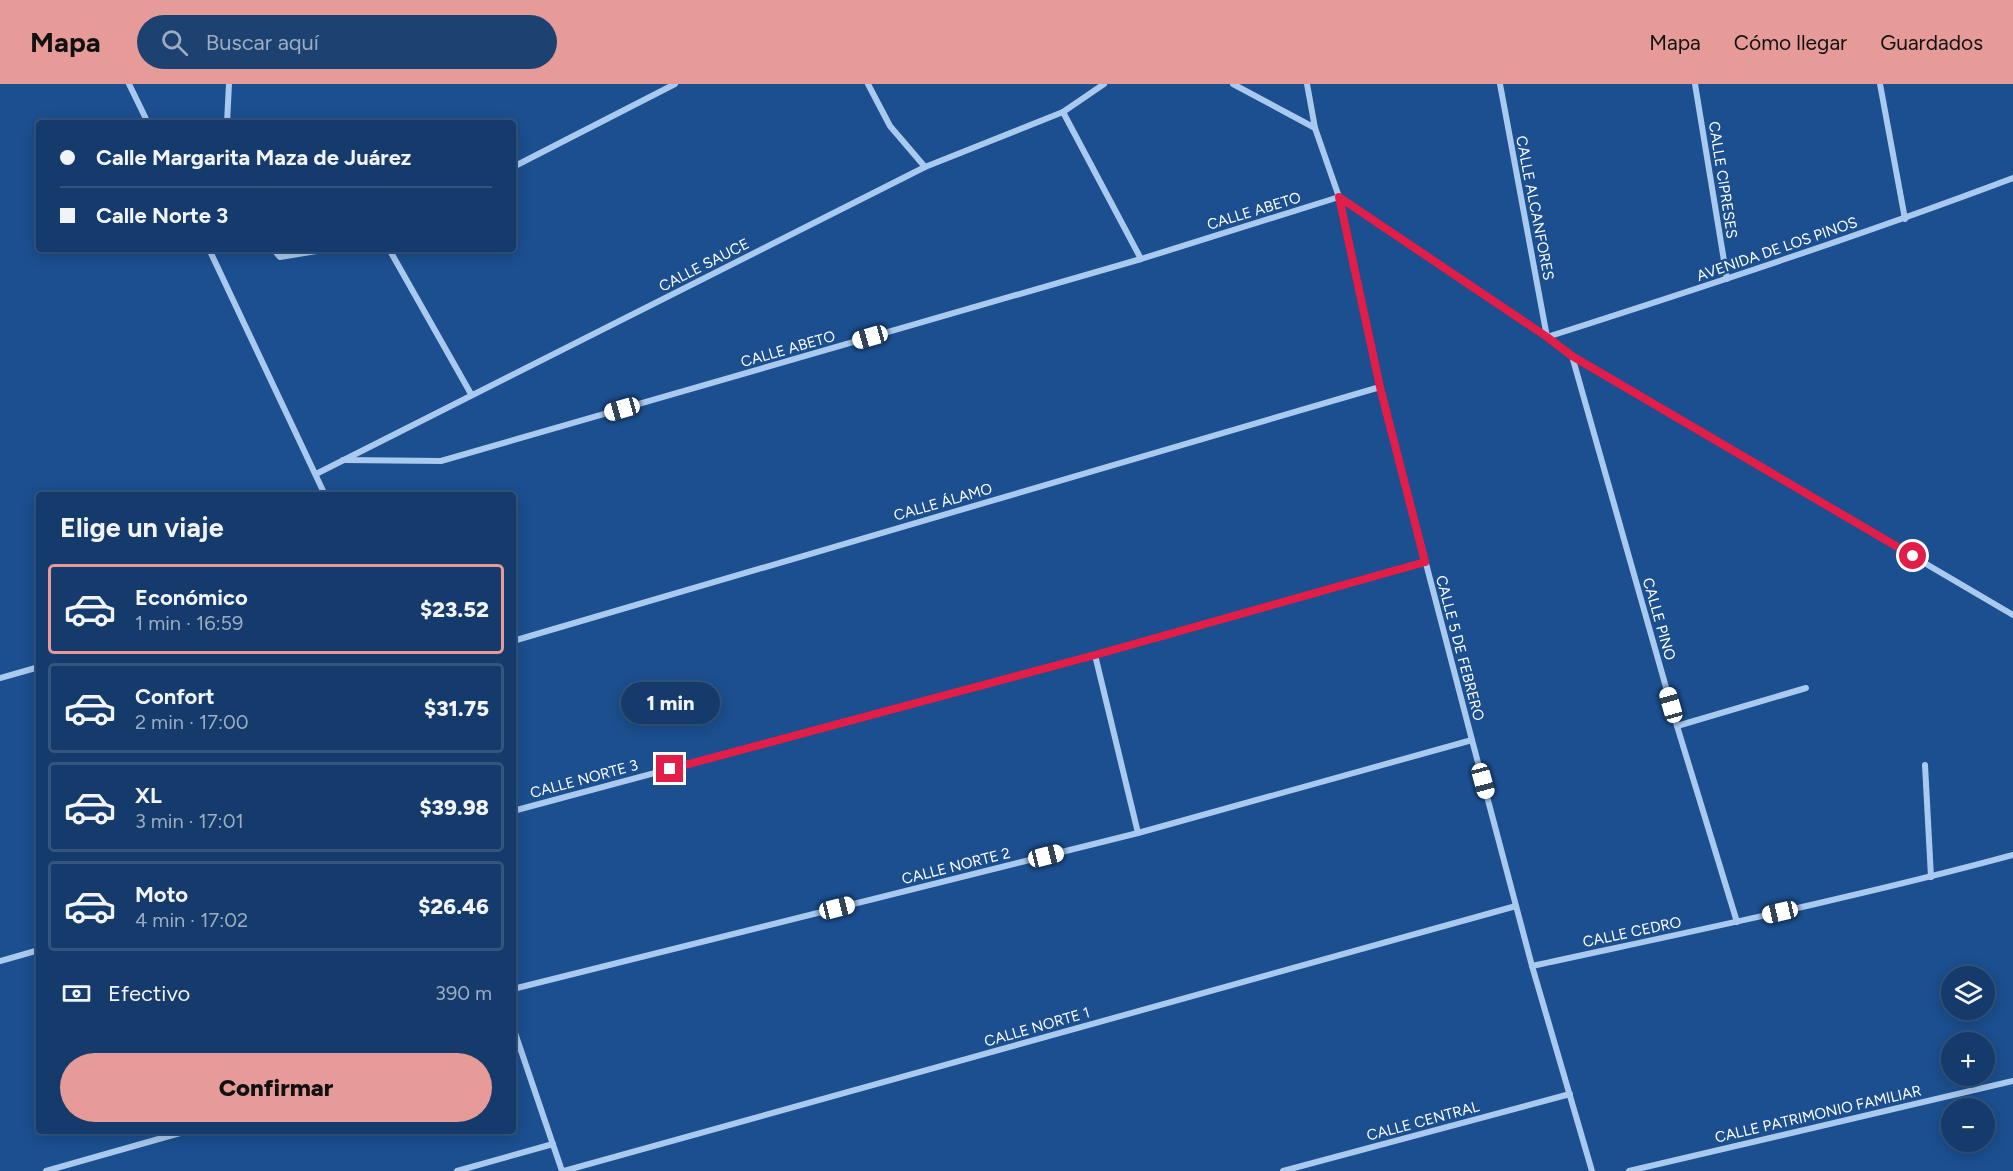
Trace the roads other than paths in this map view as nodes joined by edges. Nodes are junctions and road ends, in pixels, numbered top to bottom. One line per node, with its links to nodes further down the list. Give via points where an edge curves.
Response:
1 (129, 84): 12 (street)
2 (229, 84): 13 (street)
3 (675, 84): 15 (street)
4 (868, 84): 16 (street, via 890,126)
5 (1104, 84): 11 (street, CALLE SAUCE)
6 (1233, 84): 14 (street)
7 (1307, 84): 14 (street, CALLE 5 DE FEBRERO)
8 (1500, 84): 26 (street, CALLE ALCANFORES)
9 (1695, 84): 25 (street, CALLE CIPRESES)
10 (1880, 84): 19 (street)
11 (1063, 112): 16 (street, CALLE SAUCE); 24 (street)
12 (147, 120)
13 (227, 120)
14 (1315, 128): 18 (street, CALLE 5 DE FEBRERO)
15 (516, 165)
16 (925, 168): 29 (street, CALLE SAUCE)
17 (2013, 178): 19 (street, AVENIDA DE LOS PINOS)
18 (1339, 197): 24 (street, CALLE ABETO); 26 (street); 28 (street, CALLE 5 DE FEBRERO)
19 (1905, 219): 25 (street, AVENIDA DE LOS PINOS)
20 (209, 252): 31 (street)
21 (276, 252): 22 (street, via 280,257)
22 (311, 252)
23 (391, 252): 29 (street)
24 (1141, 259): 30 (street, CALLE ABETO, via 441,461)
25 (1727, 279): 26 (street, AVENIDA DE LOS PINOS)
26 (1547, 337): 27 (street)
27 (1572, 356): 34 (street); 40 (street, CALLE PINO)
28 (1380, 387): 33 (street, CALLE 5 DE FEBRERO); 35 (street, CALLE ÁLAMO)
29 (471, 394): 30 (street, CALLE SAUCE)
30 (343, 460): 31 (street, CALLE SAUCE)
31 (316, 474): 32 (street)
32 (324, 492)
33 (1425, 562): 36 (street, CALLE NORTE 3); 41 (street, CALLE 5 DE FEBRERO)
34 (2013, 615)
35 (516, 640)
36 (1095, 655): 43 (street, CALLE NORTE 3); 44 (street)
37 (36, 669): 38 (street)
38 (0, 678)
39 (1806, 688): 40 (street)
40 (1677, 726): 48 (street, CALLE PINO)
41 (1472, 740): 44 (street, CALLE NORTE 2); 47 (street, CALLE 5 DE FEBRERO)
42 (1924, 765): 46 (street)
43 (516, 810)
44 (1138, 833): 52 (street, CALLE NORTE 2)
45 (2013, 855): 46 (street, CALLE CEDRO)
46 (1931, 877): 48 (street, CALLE CEDRO)
47 (1516, 906): 51 (street, CALLE 5 DE FEBRERO); 60 (street, CALLE NORTE 1)
48 (1737, 922): 51 (street, CALLE CEDRO)
49 (36, 951): 50 (street)
50 (0, 961)
51 (1532, 966): 55 (street, CALLE 5 DE FEBRERO)
52 (516, 988)
53 (516, 1046): 57 (street)
54 (2013, 1081): 63 (street, CALLE PATRIMONIO FAMILIAR)
55 (1570, 1094): 61 (street, CALLE CENTRAL); 62 (street, CALLE 5 DE FEBRERO)
56 (176, 1134): 58 (street)
57 (553, 1144): 59 (street); 60 (street)
58 (46, 1171)
59 (457, 1171)
60 (563, 1171)
61 (1283, 1171)
62 (1593, 1171)
63 (1629, 1171)

